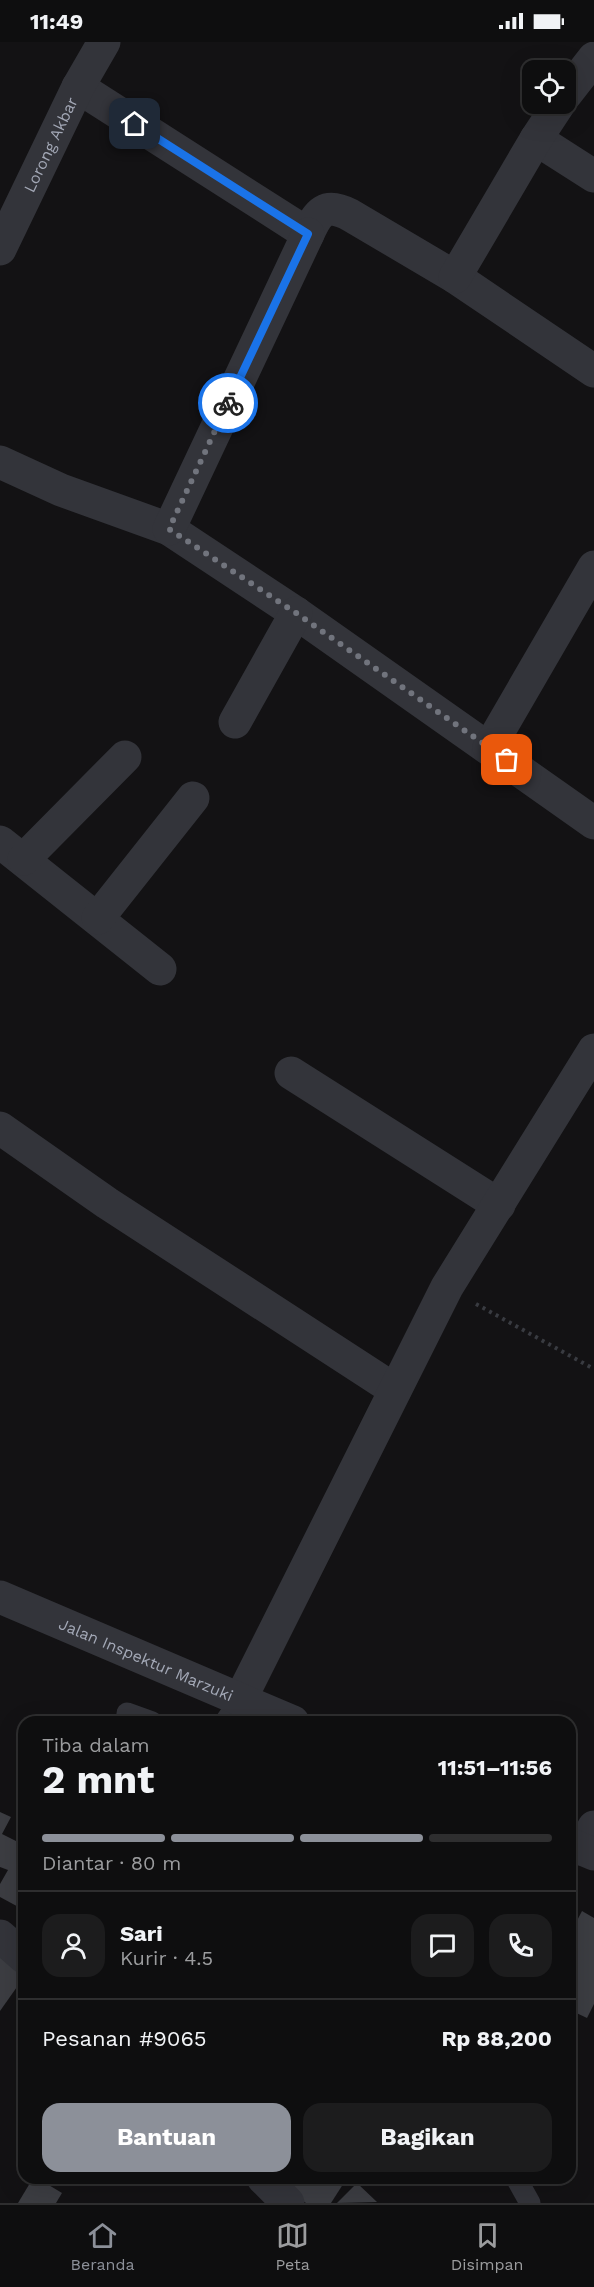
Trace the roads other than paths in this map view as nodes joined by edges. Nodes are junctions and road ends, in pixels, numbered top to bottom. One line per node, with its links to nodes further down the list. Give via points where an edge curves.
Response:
1 (104, 42): 4 (street, Lorong Akbar)
2 (594, 58): 3 (street)
3 (576, 81)
4 (78, 87): 8 (street); 9 (street, Lorong Akbar)
5 (552, 114): 6 (street)
6 (536, 139): 7 (street); 10 (street)
7 (594, 176)
8 (308, 234): 10 (street, via 321,211 340,210); 13 (street)
9 (0, 249)
10 (455, 277): 11 (street)
11 (594, 371)
12 (0, 462): 13 (street, via 61,490)
13 (169, 529): 15 (street)
14 (594, 567): 17 (street)
15 (296, 613): 16 (street); 17 (street)
16 (235, 722)
17 (489, 748): 20 (street)
18 (125, 757): 21 (street)
19 (193, 798): 22 (street)
20 (594, 823)
21 (12, 850): 22 (street)
22 (98, 918): 23 (street)
23 (160, 969)
24 (594, 1050): 27 (street)
25 (291, 1073): 27 (street)
26 (0, 1128): 28 (street)
27 (499, 1205): 28 (street, via 447,1287)
28 (395, 1390): 30 (street)
29 (0, 1597): 30 (street, Jalan Inspektur Marzuki)
30 (233, 1711): 33 (street, Jalan Inspektur Marzuki)
31 (127, 1713): 32 (lane)
32 (135, 1716)
33 (260, 1716)
34 (0, 1936): 35 (street)
35 (18, 1952)
36 (269, 2184): 38 (street)
37 (519, 2184): 39 (lane)
38 (288, 2203)
39 (530, 2203)

